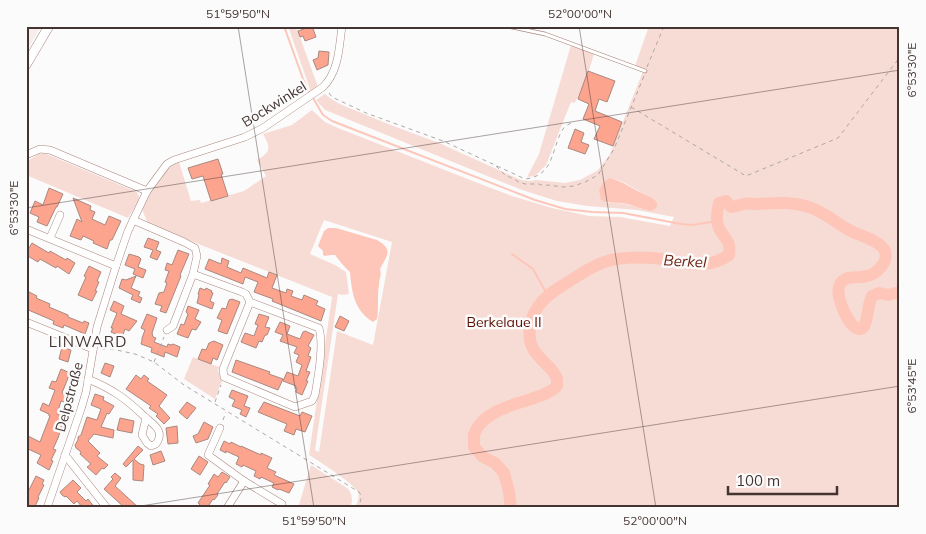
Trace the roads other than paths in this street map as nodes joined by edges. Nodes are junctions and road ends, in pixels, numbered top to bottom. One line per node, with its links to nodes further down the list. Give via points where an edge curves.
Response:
1 (48, 26): 4 (street)
2 (342, 26): 7 (street, Bockwinkel, via 337,64 323,87 245,137 166,164)
3 (507, 26): 5 (lane, via 545,34)
4 (26, 65)
5 (645, 71)
6 (26, 155): 7 (street, via 40,148 50,150)
7 (147, 191): 8 (street, Bockwinkel)
8 (140, 208): 10 (street, Delpstraße)
9 (60, 215): 12 (street)
10 (133, 220): 13 (street, Delpstraße); 14 (street, via 195,248 197,256)
11 (26, 229): 12 (street)
12 (50, 238): 13 (street)
13 (116, 266): 18 (street, Delpstraße, via 97,327)
14 (193, 274): 15 (street, via 242,292); 17 (street, via 173,326)
15 (250, 302): 15 (street, via 223,369 224,377 295,406 312,401 321,347 319,328)
16 (26, 322): 18 (street)
17 (167, 330)
18 (94, 349): 19 (street, Delpstraße)
19 (88, 379): 20 (street, via 116,392); 22 (street, Delpstraße)
20 (146, 418)
21 (220, 428): 23 (street, via 208,455)
22 (65, 455): 25 (street, Delpstraße); 26 (street)
23 (244, 481): 24 (street); 27 (street)
24 (282, 504)
25 (47, 508)
26 (107, 508)
27 (226, 508)

